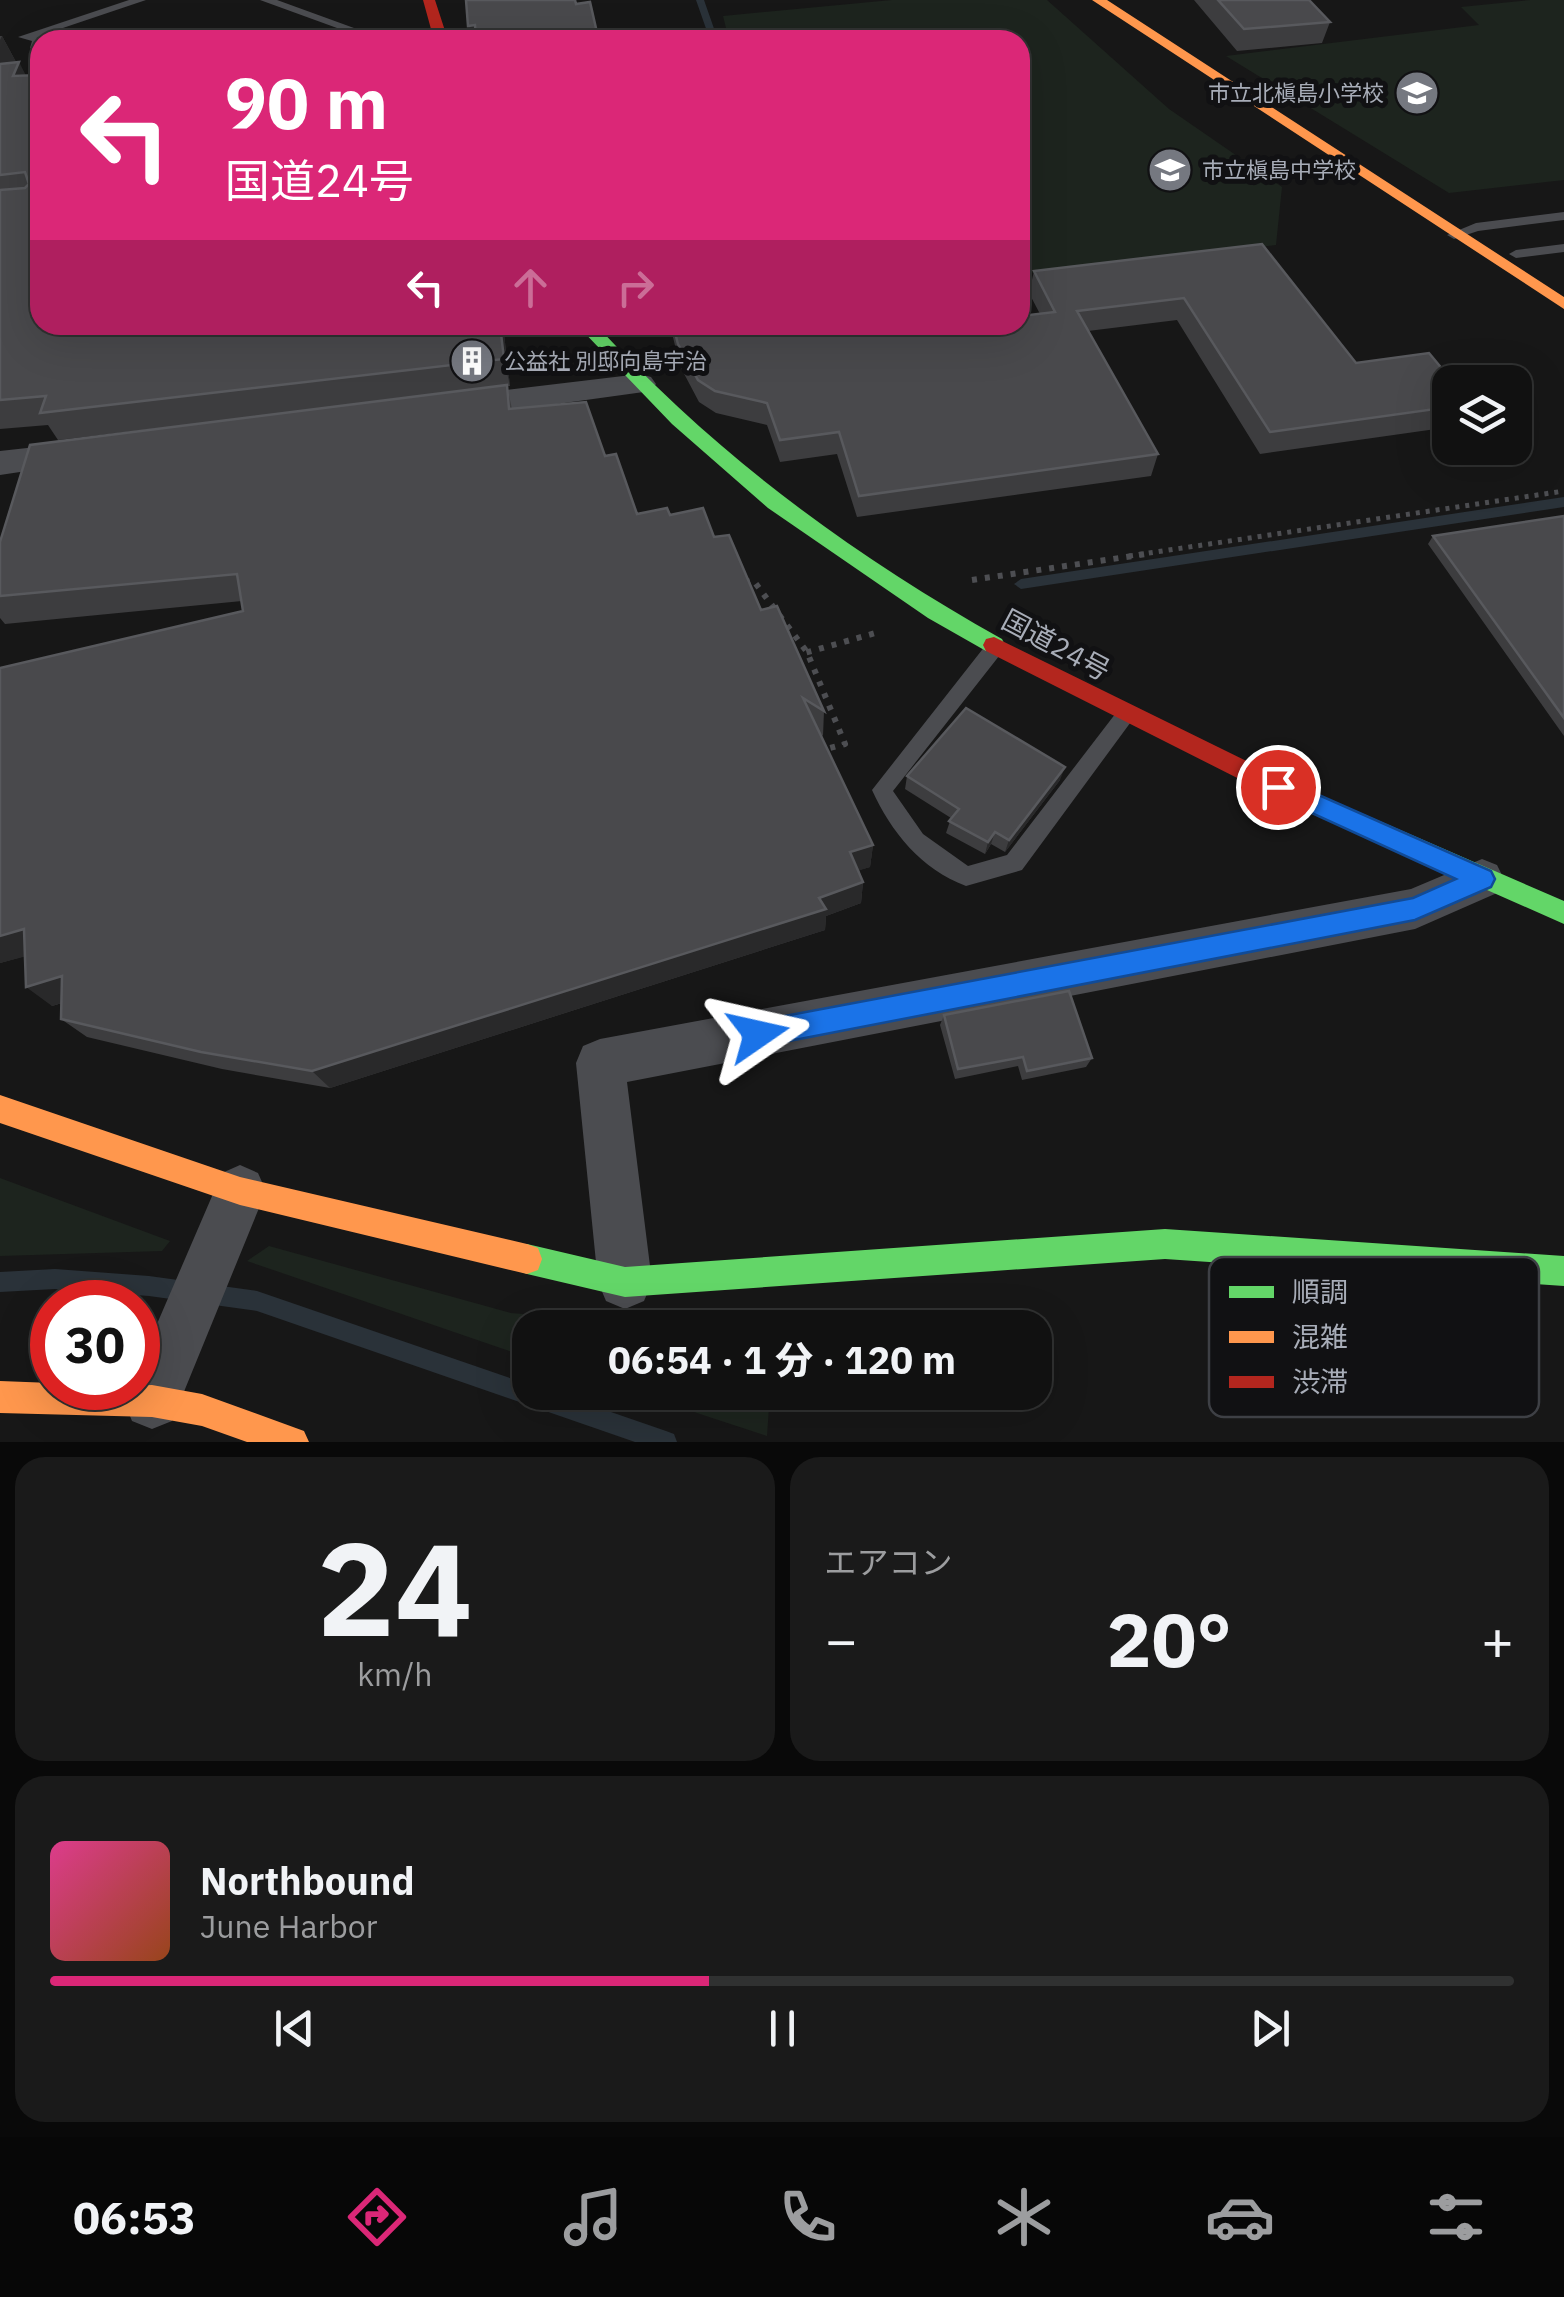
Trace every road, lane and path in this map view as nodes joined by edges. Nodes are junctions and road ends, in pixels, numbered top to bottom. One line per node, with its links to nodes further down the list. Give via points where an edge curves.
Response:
1 (140, 0): 5 (lane)
2 (266, 0): 6 (lane)
3 (429, 0): 7 (main road)
4 (1098, 0): 9 (main road)
5 (46, 30)
6 (352, 30)
7 (438, 30)
8 (1560, 221): 9 (lane, via 1476,227)
9 (1454, 235): 12 (main road)
10 (1564, 248): 11 (lane)
11 (1516, 254)
12 (1564, 304)
13 (595, 335): 14 (main road, 国道24号)
14 (640, 384): 15 (street); 22 (main road, 国道24号, via 791,518)
15 (416, 412)
16 (119, 449): 17 (street)
17 (0, 464)
18 (1564, 491): 20 (path)
19 (739, 582): 23 (path, via 753,580)
20 (954, 583)
21 (883, 631): 23 (path)
22 (996, 646): 25 (main road, 国道24号); 25 (lane, via 882,790 893,816 925,854 966,876 1014,864)
23 (807, 652): 24 (path); 26 (path, via 845,744)
24 (788, 657)
25 (1126, 715): 27 (main road, 国道24号)
26 (830, 748)
27 (1482, 879): 28 (main road, 国道24号); 34 (street, via 1415,909 600,1063)
28 (1564, 913)
29 (0, 1109): 30 (main road)
30 (240, 1191): 34 (main road); 35 (street)
31 (1357, 1257): 34 (main road, via 1165,1244)
32 (1539, 1269): 33 (main road)
33 (1564, 1271)
34 (625, 1282)
35 (160, 1381)
36 (0, 1397): 37 (main road)
37 (30, 1398)
38 (160, 1402): 39 (main road)
39 (293, 1442)

